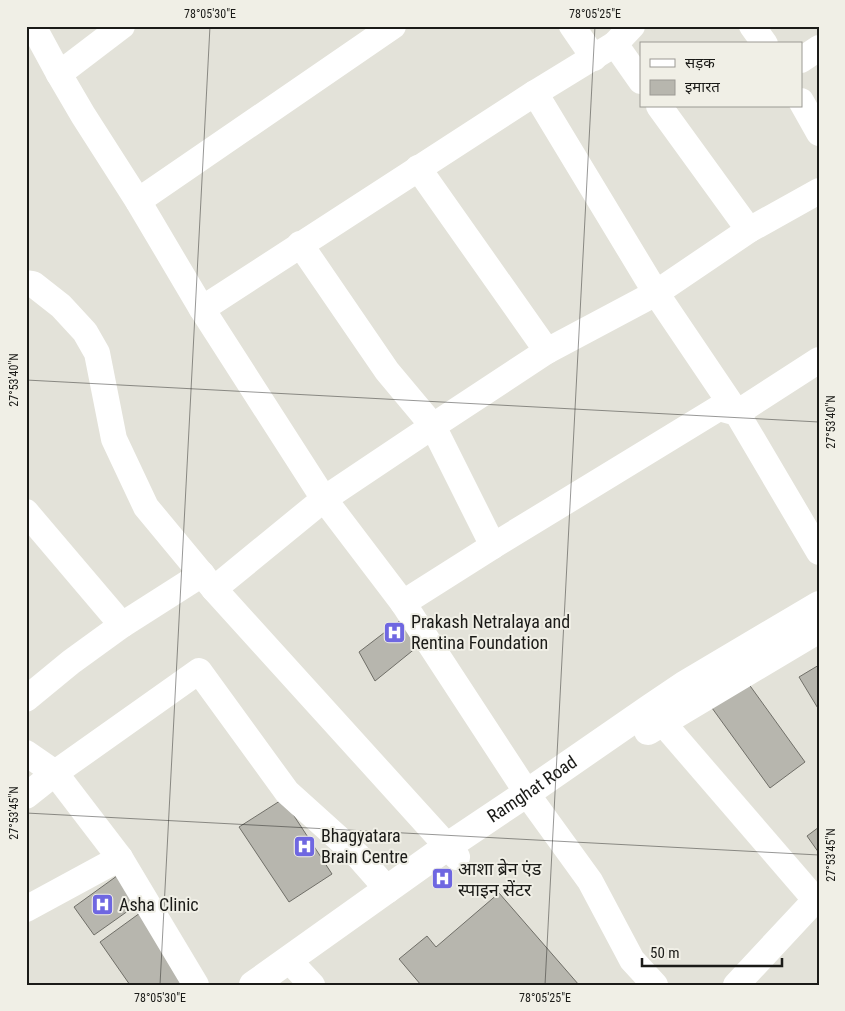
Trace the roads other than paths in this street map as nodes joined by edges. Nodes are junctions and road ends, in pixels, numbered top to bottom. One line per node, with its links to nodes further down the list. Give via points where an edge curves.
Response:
1 (33, 26): 10 (street)
2 (122, 26): 10 (street)
3 (394, 26): 18 (street)
4 (572, 26): 7 (street)
5 (752, 26): 6 (street)
6 (763, 42)
7 (614, 43): 11 (street); 12 (street)
8 (819, 48): 9 (street)
9 (802, 59)
10 (59, 74): 18 (street)
11 (640, 80)
12 (535, 93): 16 (street); 22 (street)
13 (802, 103): 15 (street)
14 (660, 108): 19 (street)
15 (819, 133)
16 (418, 168): 20 (street); 24 (street)
17 (819, 191): 19 (street)
18 (138, 201): 23 (street)
19 (749, 230): 22 (street)
20 (300, 244): 23 (street); 27 (street, via 387,370)
21 (26, 282): 32 (street, via 61,306 85,332 97,354 114,438 142,499)
22 (656, 293): 24 (street); 26 (street)
23 (202, 309): 28 (street)
24 (547, 352): 27 (street)
25 (819, 360): 26 (street)
26 (737, 413): 30 (street, via 719,408); 31 (street)
27 (433, 426): 28 (street); 30 (street)
28 (324, 500): 32 (street); 33 (street)
29 (26, 512): 35 (street)
30 (493, 546): 33 (street)
31 (819, 552)
32 (208, 581): 35 (street); 43 (street)
33 (404, 603): 42 (street)
34 (819, 605): 38 (main road, Ramghat Road, via 692,680)
35 (122, 626): 37 (street, via 71,662)
36 (819, 629): 38 (main road, Ramghat Road)
37 (26, 700)
38 (656, 715): 42 (main road, Ramghat Road); 46 (street)
39 (26, 753): 40 (street)
40 (55, 773): 41 (street); 44 (street); 45 (street, via 199,671 287,792 358,856)
41 (26, 796)
42 (531, 799): 43 (main road, Ramghat Road); 51 (street, via 590,881 632,960)
43 (453, 852): 45 (main road, Ramghat Road); 48 (main road, Ramghat Road, via 390,908)
44 (120, 858): 47 (street); 49 (street)
45 (388, 890): 50 (main road, Ramghat Road)
46 (817, 900): 52 (street)
47 (26, 910)
48 (296, 980)
49 (196, 985)
50 (253, 985)
51 (654, 985)
52 (736, 985)

